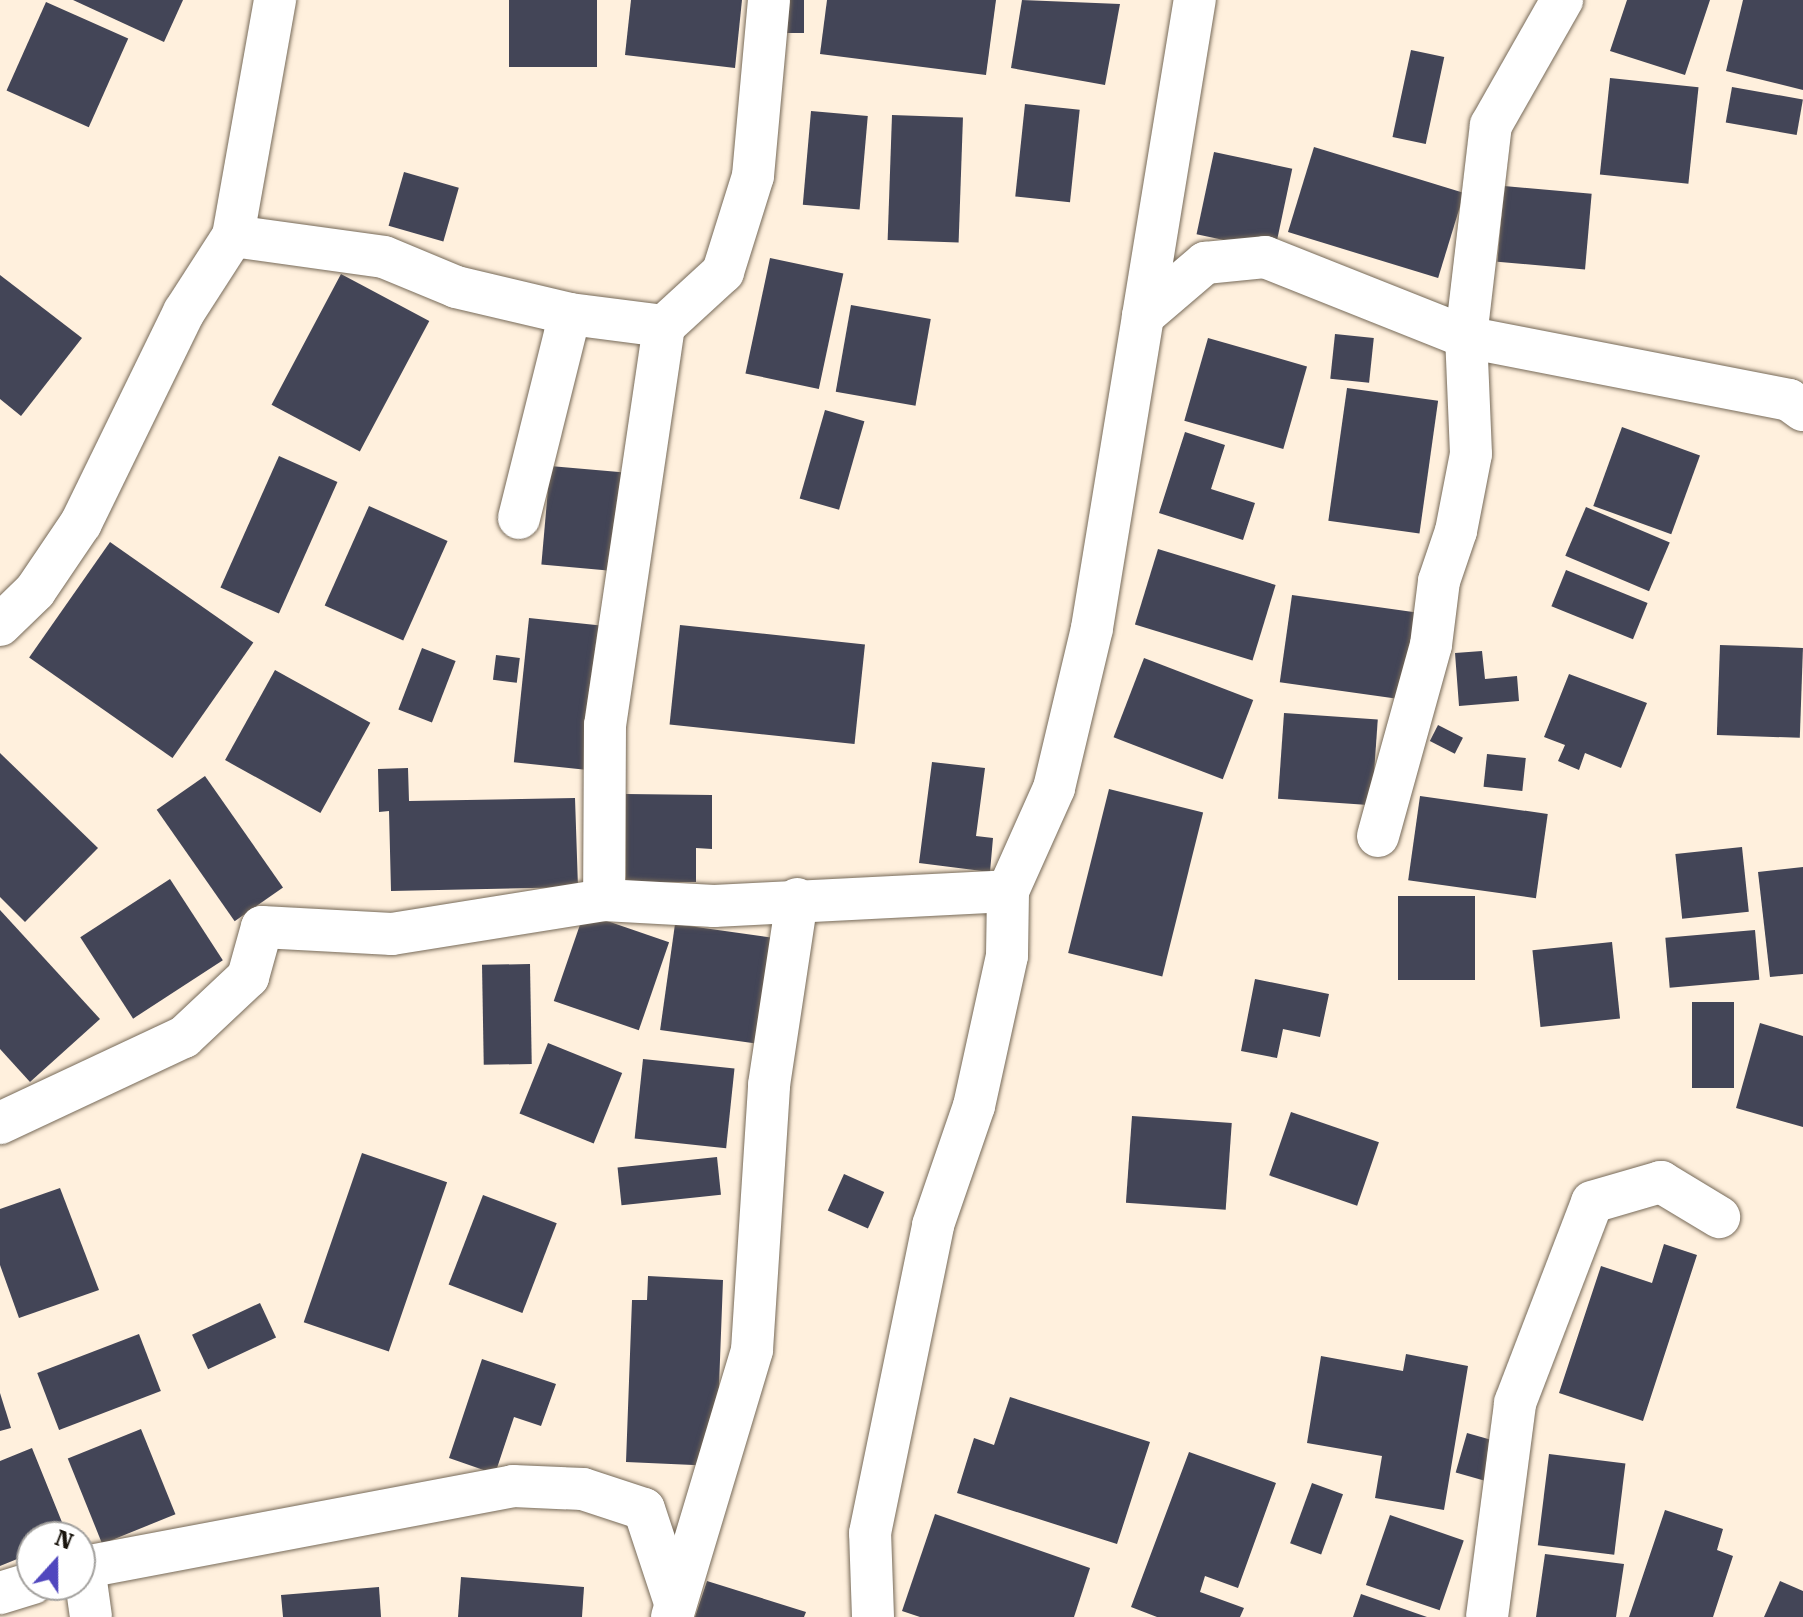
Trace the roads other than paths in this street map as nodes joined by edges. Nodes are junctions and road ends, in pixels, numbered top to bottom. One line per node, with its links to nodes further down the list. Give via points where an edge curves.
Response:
1 (275, 0): 5 (street)
2 (769, 0): 8 (street, via 753,176 723,272)
3 (1195, 0): 7 (street)
4 (1562, 0): 9 (street, via 1491,125)
5 (233, 236): 6 (street, via 384,257 456,287); 12 (street, via 184,312 81,523 35,591)
6 (570, 314): 8 (street); 11 (street)
7 (1143, 316): 9 (street, via 1205,263 1265,257); 14 (street, via 1092,628 1054,788)
8 (664, 326): 16 (street, via 605,725)
9 (1466, 337): 10 (street, via 1789,400); 13 (street, via 1471,454 1456,531 1439,581 1431,645)
10 (1803, 410)
11 (519, 518)
12 (0, 625)
13 (1378, 836)
14 (1008, 891): 15 (street); 21 (street, via 1004,971 974,1106 933,1225 870,1533)
15 (797, 899): 16 (street, via 714,906); 20 (street, via 769,1085 752,1350)
16 (604, 900): 17 (street, via 392,934 262,927 248,977 184,1037)
17 (0, 1123)
18 (1719, 1217): 22 (street, via 1661,1182 1592,1202 1515,1403)
19 (96, 1564): 20 (street, via 513,1486 583,1489 644,1509)
20 (674, 1610)
21 (873, 1617)
22 (1487, 1617)

